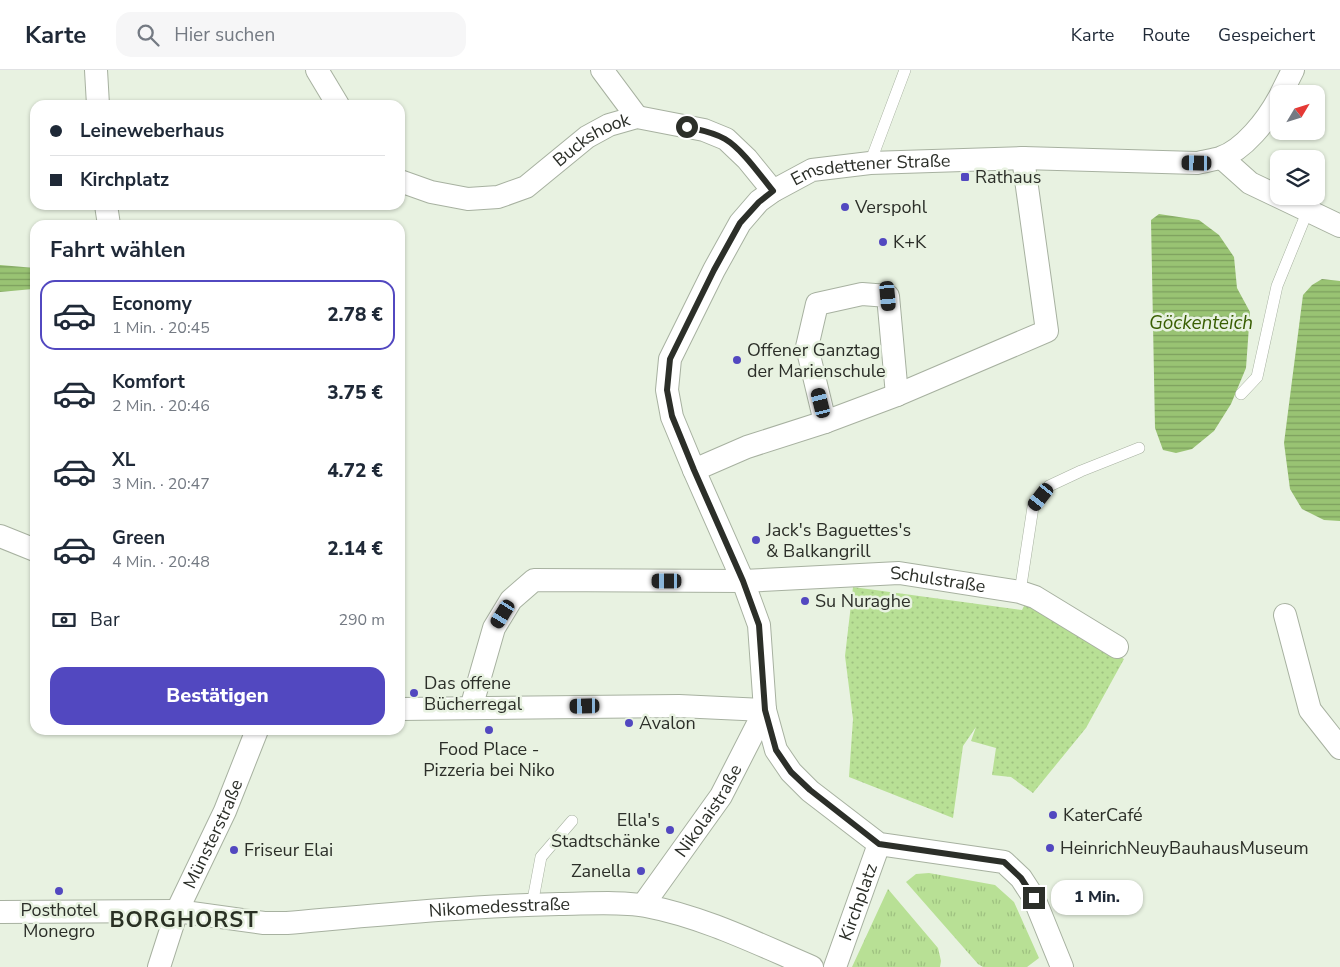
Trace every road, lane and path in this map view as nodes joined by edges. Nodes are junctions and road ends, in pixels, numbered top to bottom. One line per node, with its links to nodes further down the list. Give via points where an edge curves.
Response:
1 (96, 70): 7 (street)
2 (317, 70): 8 (street)
3 (602, 70): 10 (street)
4 (905, 70): 13 (lane)
5 (1293, 70): 6 (street)
6 (1286, 85)
7 (98, 100)
8 (335, 100)
9 (1270, 113): 12 (street, Emsdettener Straße, via 1251,139)
10 (637, 117): 14 (street, Buckshook, via 609,125 587,137 526,187 498,197 468,199 431,192); 15 (street, Buckshook, via 704,130 726,139)
11 (1023, 158): 12 (street, Emsdettener Straße, via 1197,163); 13 (street, Emsdettener Straße); 19 (street, via 1047,331)
12 (1222, 158): 16 (street, via 1250,183)
13 (870, 163): 15 (street, Emsdettener Straße, via 812,170)
14 (405, 182)
15 (773, 191): 22 (street, Emsdettener Straße, via 740,223 670,359 667,390 672,416)
16 (1308, 210): 17 (street); 18 (lane, via 1277,286 1258,377)
17 (1340, 226)
18 (1241, 394)
19 (897, 395): 20 (street); 20 (street, via 888,296 862,294 818,304 807,347)
20 (826, 422): 22 (street, via 747,447)
21 (1139, 448): 26 (lane, via 1049,486 1033,507)
22 (694, 470): 25 (street, Emsdettener Straße)
23 (0, 536): 24 (street)
24 (30, 548)
25 (743, 581): 26 (street, Schulstraße, via 899,573); 29 (street, Schulstraße, via 534,580 511,600 494,628); 31 (street, Emsdettener Straße, via 759,625)
26 (1020, 592): 28 (street, Schulstraße, via 1034,597)
27 (1285, 615): 33 (street, via 1310,710)
28 (1117, 647)
29 (471, 708): 30 (street); 31 (street, via 679,706)
30 (405, 709)
31 (765, 710): 35 (street, Emsdettener Straße, via 776,750 791,772 817,797); 37 (street, Nikolaistraße, via 720,796)
32 (255, 735): 38 (street, Münsterstraße, via 225,811)
33 (1340, 748)
34 (572, 821): 36 (lane, via 541,857)
35 (879, 844): 42 (street, Kirchplatz); 43 (street, Kirchplatz, via 1004,862 1021,878 1034,898)
36 (532, 905): 37 (street, Nikomedesstraße); 38 (street, Nikomedesstraße, via 288,923 264,923)
37 (643, 905): 41 (street, Nikomedesstraße, via 691,916)
38 (177, 911): 39 (street); 40 (street, Münsterstraße)
39 (0, 912)
40 (158, 967)
41 (812, 967)
42 (836, 967)
43 (1062, 967)

